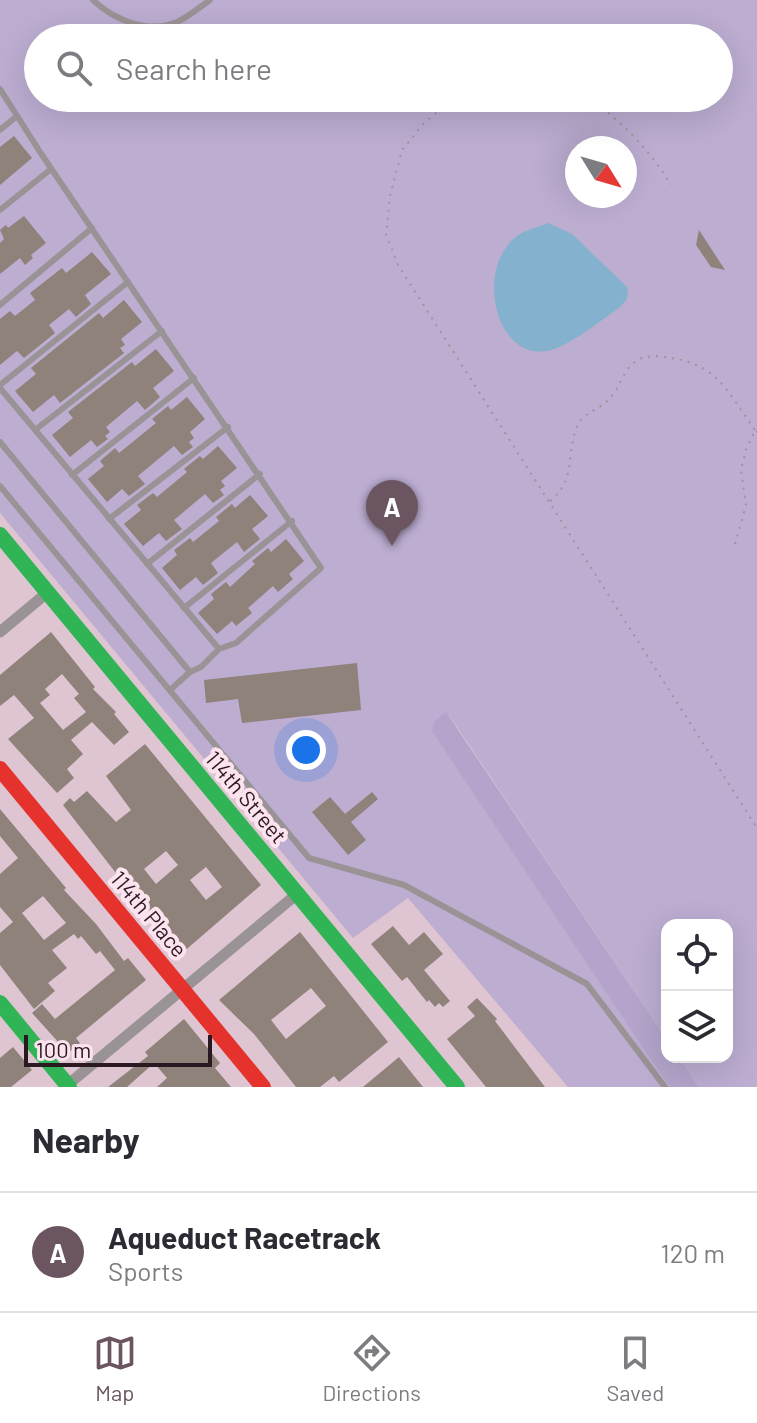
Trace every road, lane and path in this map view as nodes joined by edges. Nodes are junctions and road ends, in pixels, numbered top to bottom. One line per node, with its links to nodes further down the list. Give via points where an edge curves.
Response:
1 (93, 0): 3 (lane, via 112,16)
2 (210, 0): 4 (lane, via 176,22)
3 (139, 24)
4 (161, 24)
5 (0, 89): 8 (lane)
6 (438, 112): 26 (path, via 402,150 386,234 412,289)
7 (607, 112): 11 (path, via 638,139)
8 (17, 116): 9 (lane); 10 (lane)
9 (0, 130)
10 (51, 169): 12 (lane); 13 (lane)
11 (671, 185)
12 (0, 210)
13 (92, 228): 14 (lane); 15 (lane)
14 (128, 282): 16 (lane); 18 (lane)
15 (0, 305)
16 (162, 331): 17 (lane); 20 (lane)
17 (194, 378): 19 (lane); 24 (lane)
18 (0, 386): 20 (lane)
19 (228, 427): 23 (lane); 27 (lane)
20 (35, 430): 24 (lane)
21 (756, 431): 26 (path, via 709,369 687,360 648,356 634,362 603,407 586,414 576,426 568,477 562,492); 30 (path, via 741,470 746,505)
22 (0, 442): 36 (lane)
23 (260, 474): 28 (lane); 31 (lane)
24 (72, 475): 27 (lane)
25 (0, 486): 37 (lane)
26 (548, 503): 39 (path)
27 (109, 519): 31 (lane)
28 (292, 521): 33 (lane); 35 (lane, via 321,568 236,643)
29 (0, 535): 32 (street, 114th Street)
30 (735, 544)
31 (147, 564): 33 (lane)
32 (48, 592): 34 (street); 40 (street, 114th Street)
33 (184, 608): 35 (lane)
34 (0, 632)
35 (219, 649): 36 (lane)
36 (190, 672): 37 (lane)
37 (170, 690): 46 (lane, via 309,858 404,885 587,984)
38 (0, 769): 41 (street, 114th Place)
39 (757, 828)
40 (297, 894): 41 (street); 45 (street, 114th Street)
41 (183, 990): 43 (street); 44 (street, 114th Place)
42 (0, 1003): 43 (street)
43 (67, 1086)
44 (263, 1087)
45 (457, 1087)
46 (665, 1087)

